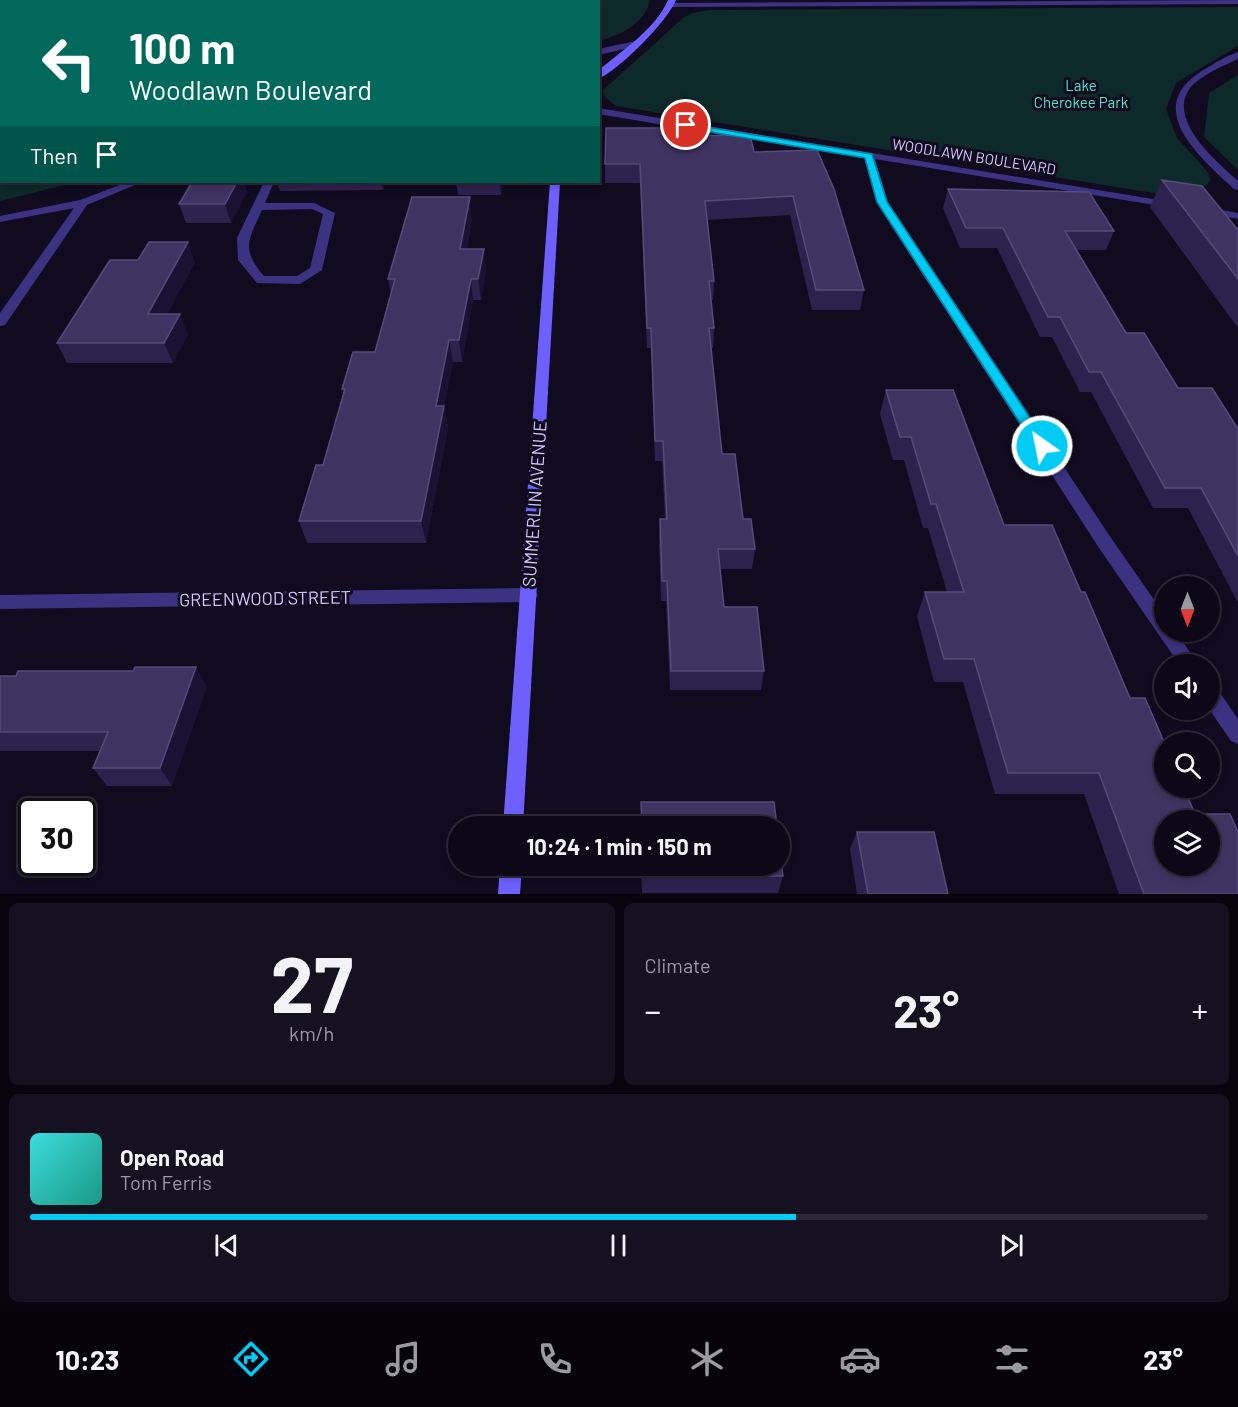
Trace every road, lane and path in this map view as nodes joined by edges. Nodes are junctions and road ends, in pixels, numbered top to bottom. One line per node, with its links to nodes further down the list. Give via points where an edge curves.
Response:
1 (1238, 2): 2 (street)
2 (671, 3): 3 (street, via 660,22)
3 (631, 45): 4 (street); 6 (street)
4 (600, 52)
5 (1238, 55): 12 (street, via 1185,88 1179,104 1182,124 1191,138)
6 (600, 74)
7 (600, 111): 8 (street, WOODLAWN BOULEVARD)
8 (869, 156): 15 (street, WOODLAWN BOULEVARD); 20 (street, via 882,202)
9 (134, 183): 13 (street)
10 (269, 183): 14 (street)
11 (555, 183): 18 (street, SUMMERLIN AVENUE)
12 (1238, 187)
13 (83, 203): 16 (street); 17 (street)
14 (257, 207): 14 (street, via 243,238 244,260 261,280 300,280 316,270 329,213 314,206)
15 (1238, 216)
16 (0, 219)
17 (0, 322)
18 (530, 596): 19 (street, GREENWOOD STREET); 23 (street, SUMMERLIN AVENUE)
19 (0, 603)
20 (1154, 614)
21 (1220, 709): 22 (street)
22 (1238, 735)
23 (514, 816)
24 (510, 876): 25 (street)
25 (509, 894)

